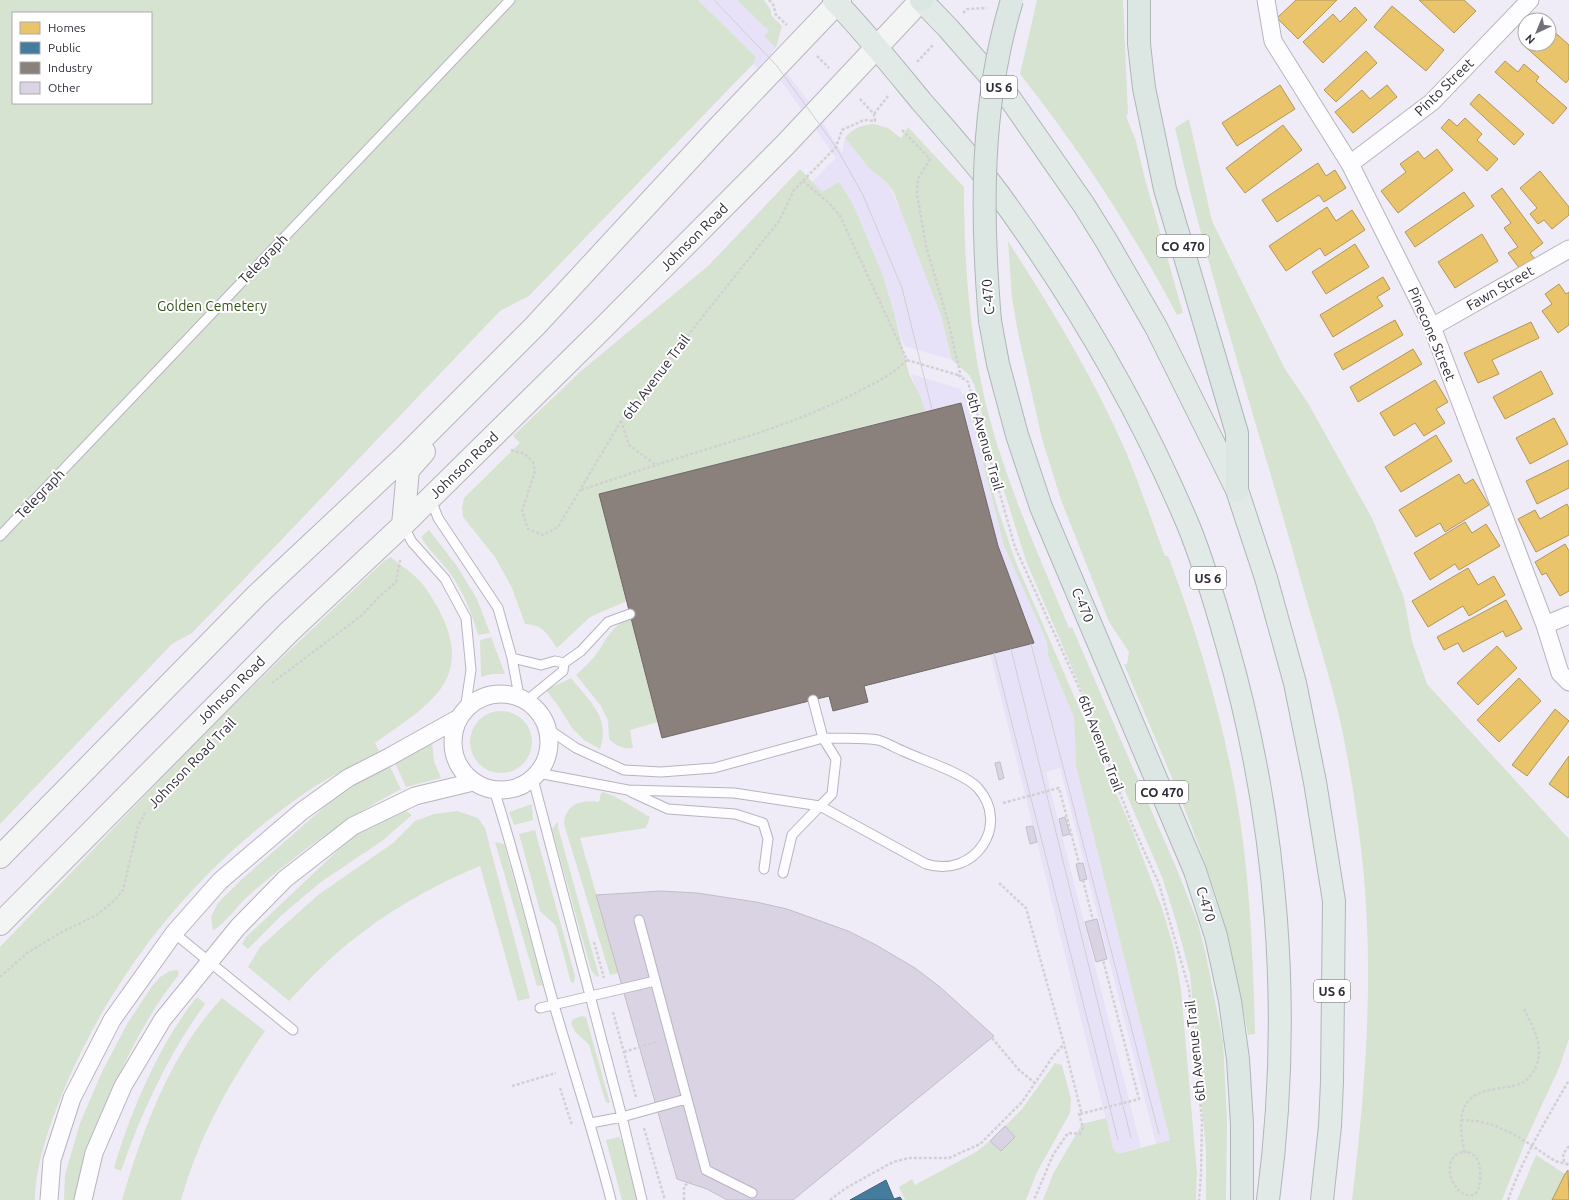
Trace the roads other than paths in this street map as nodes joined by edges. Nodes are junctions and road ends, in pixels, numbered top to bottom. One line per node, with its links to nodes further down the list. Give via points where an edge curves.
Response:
1 (510, 0): 16 (lane, Telegraph)
2 (921, 0): 8 (main road, Johnson Road); 14 (highway, US 6, via 952,31 1010,100 1084,205 1156,327)
3 (1012, 0): 53 (highway, C-470 / CO 470, bridge, via 1004,27 994,83 986,153 983,212 990,321 998,364 1017,436 1041,507 1196,872 1216,936 1230,1001 1238,1059 1242,1124)
4 (1139, 0): 14 (highway, CO 470, via 1144,88 1165,189 1237,433)
5 (1266, 0): 9 (street, Pinecone Street, via 1274,42)
6 (1530, 0): 9 (street, Pinto Street, via 1432,102)
7 (837, 1): 8 (highway, US 6); 11 (main road)
8 (877, 47): 13 (main road, Johnson Road, via 780,150); 54 (highway, US 6, via 996,190 1051,269 1103,353 1147,434 1190,529 1208,578 1237,678 1259,778 1276,916 1280,1068)
9 (1350, 164): 12 (street, Pinecone Street)
10 (1569, 249): 12 (street, Fawn Street)
11 (535, 326): 15 (main road, via 408,470); 33 (main road, via 404,457 257,595)
12 (1432, 327): 19 (street, Pinecone Street)
13 (439, 490): 15 (main road, Johnson Road); 20 (lane, via 433,505 438,518 498,608)
14 (1237, 490): 55 (highway, US 6, via 1266,578 1295,682 1315,782 1334,901 1332,1082)
15 (403, 524): 25 (lane, via 412,542 445,579 466,618 471,670); 37 (main road, Johnson Road, via 289,632)
16 (0, 536)
17 (630, 614): 21 (lane, via 608,622 581,651)
18 (1569, 615): 19 (street)
19 (1545, 625): 22 (street, Pinecone Street, via 1560,673)
20 (512, 658): 21 (lane, via 541,665 555,661); 23 (lane)
21 (564, 663): 23 (lane, via 563,670)
22 (1569, 682)
23 (523, 698): 25 (street, via 495,693 481,697 470,704); 26 (street, via 533,705)
24 (813, 700): 27 (lane)
25 (462, 714): 29 (street, via 454,728 452,743 455,758 462,771); 38 (street, via 348,778 302,811 220,881)
26 (548, 728): 27 (lane, via 576,748 624,770 661,772 714,768); 28 (street, via 548,754)
27 (823, 738): 32 (lane, via 836,759 832,794); 32 (lane, via 878,740 964,778 984,797 990,814 990,829 984,843 972,858 957,865 934,866)
28 (535, 776): 30 (street, via 521,786 508,790); 31 (lane); 41 (lane)
29 (473, 782): 30 (street); 39 (street, via 415,796 353,826 286,879 238,926)
30 (494, 790): 42 (lane)
31 (628, 790): 32 (lane, via 734,793); 34 (lane, via 668,809 735,814 763,823 768,839)
32 (820, 806): 35 (lane, via 792,835)
33 (0, 857)
34 (764, 869)
35 (783, 873)
36 (639, 920): 40 (lane)
37 (0, 924)
38 (174, 933): 39 (lane); 49 (street, via 112,1020 72,1098 52,1160)
39 (208, 962): 44 (lane); 50 (street, via 163,1019 124,1086 94,1153)
40 (655, 981): 41 (lane); 45 (lane)
41 (590, 997): 42 (lane); 46 (lane)
42 (554, 1005): 43 (lane); 47 (lane)
43 (540, 1008)
44 (293, 1030)
45 (686, 1099): 46 (lane); 48 (lane, via 706,1170)
46 (622, 1117): 47 (lane); 52 (lane)
47 (591, 1123): 51 (lane)
48 (752, 1193)
49 (49, 1200)
50 (83, 1200)
51 (611, 1200)
52 (642, 1200)
53 (1242, 1200)
54 (1268, 1200)
55 (1322, 1200)

